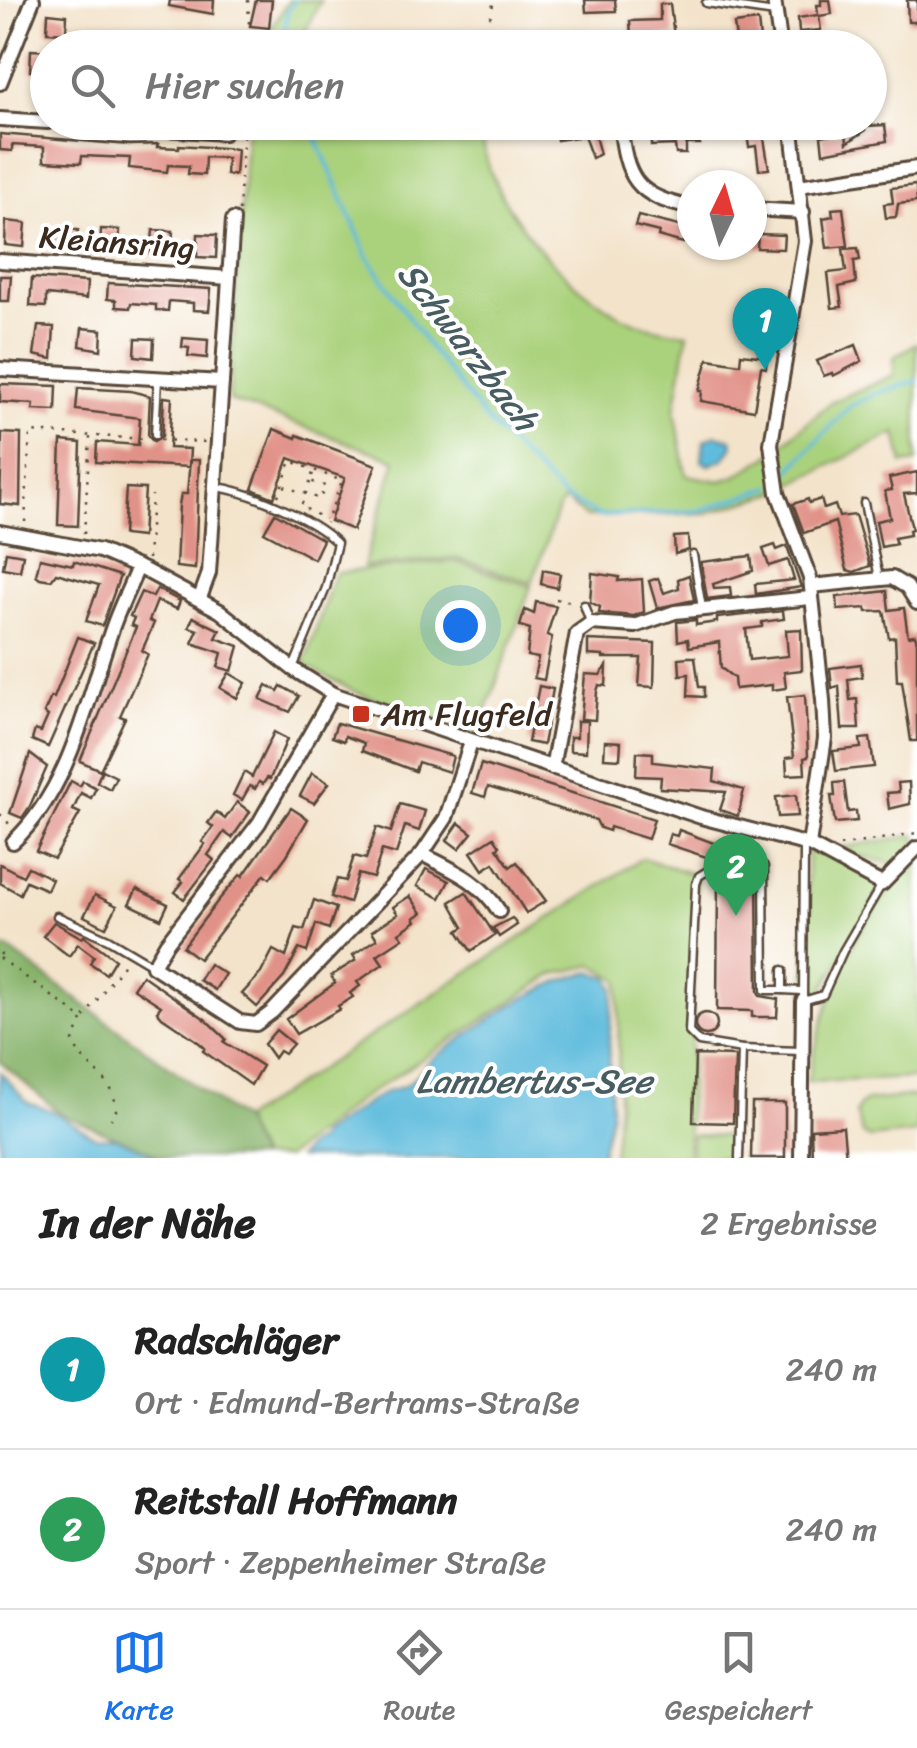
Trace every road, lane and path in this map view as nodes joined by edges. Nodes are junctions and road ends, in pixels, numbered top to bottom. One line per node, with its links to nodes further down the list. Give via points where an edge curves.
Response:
1 (33, 0): 8 (street)
2 (248, 0): 6 (path)
3 (494, 0): 7 (path)
4 (706, 3): 5 (lane)
5 (775, 7)
6 (249, 30)
7 (487, 30)
8 (0, 83)
9 (0, 119): 10 (street)
10 (30, 121)
11 (243, 140): 19 (path)
12 (622, 140): 16 (street, via 636,183)
13 (793, 140): 15 (street)
14 (917, 168): 15 (street)
15 (799, 186): 18 (street)
16 (677, 204)
17 (767, 210): 18 (street)
18 (804, 212): 46 (street, via 801,276 771,444 778,493)
19 (233, 220): 21 (street)
20 (0, 261): 21 (street, Kleiansring)
21 (229, 278): 24 (street)
22 (0, 369): 23 (street)
23 (158, 378): 24 (street); 25 (lane)
24 (222, 382): 27 (street)
25 (155, 435)
26 (90, 436): 27 (path); 41 (path, via 30,432); 42 (path)
27 (218, 443): 31 (street)
28 (314, 470): 29 (path); 30 (path, via 291,462); 37 (path, via 342,481)
29 (310, 481): 32 (path); 32 (path, via 325,486 320,499)
30 (282, 486): 32 (path); 35 (path)
31 (215, 487): 35 (lane); 47 (street, via 209,573)
32 (306, 494): 36 (path, via 302,506)
33 (152, 495): 44 (path, via 148,559)
34 (864, 503): 45 (lane)
35 (274, 506): 38 (lane)
36 (310, 511): 37 (path); 38 (path)
37 (328, 520): 40 (path)
38 (304, 522): 40 (lane)
39 (0, 532): 41 (street)
40 (323, 532): 53 (lane, via 336,549)
41 (24, 536): 42 (street)
42 (83, 547): 44 (street)
43 (692, 555): 51 (lane)
44 (140, 568): 47 (street); 59 (street, via 64,766 39,814)
45 (879, 579): 46 (street); 49 (street, via 900,581)
46 (811, 592): 51 (street); 60 (street, via 825,738)
47 (200, 598): 53 (street)
48 (556, 599): 50 (path)
49 (917, 602)
50 (584, 605): 52 (lane)
51 (702, 609): 52 (street, via 635,626)
52 (590, 623): 56 (street, via 577,633)
53 (293, 670): 54 (street)
54 (332, 694): 55 (street); 69 (street, via 260,823)
55 (472, 742): 56 (street); 63 (street, via 446,818)
56 (552, 768): 60 (street)
57 (0, 814): 59 (path)
58 (917, 833): 61 (path)
59 (16, 839)
60 (806, 845): 64 (street); 72 (lane)
61 (841, 846)
62 (917, 848): 64 (street)
63 (422, 854): 65 (street, via 477,883); 69 (street, via 256,1024 240,1022)
64 (882, 884): 72 (lane, via 823,995)
65 (499, 911)
66 (57, 916): 67 (lane)
67 (131, 954): 69 (lane); 73 (path)
68 (0, 956): 73 (path)
69 (153, 966)
70 (783, 970): 71 (lane)
71 (783, 990): 72 (lane); 74 (lane, via 765,990 764,868 722,864 699,876 689,1032 700,1042)
72 (802, 996): 75 (street)
73 (83, 1018): 76 (path, via 73,1041 111,1086)
74 (742, 1049): 75 (lane); 77 (lane)
75 (802, 1051): 78 (street)
76 (111, 1119)
77 (739, 1158)
78 (801, 1158)

